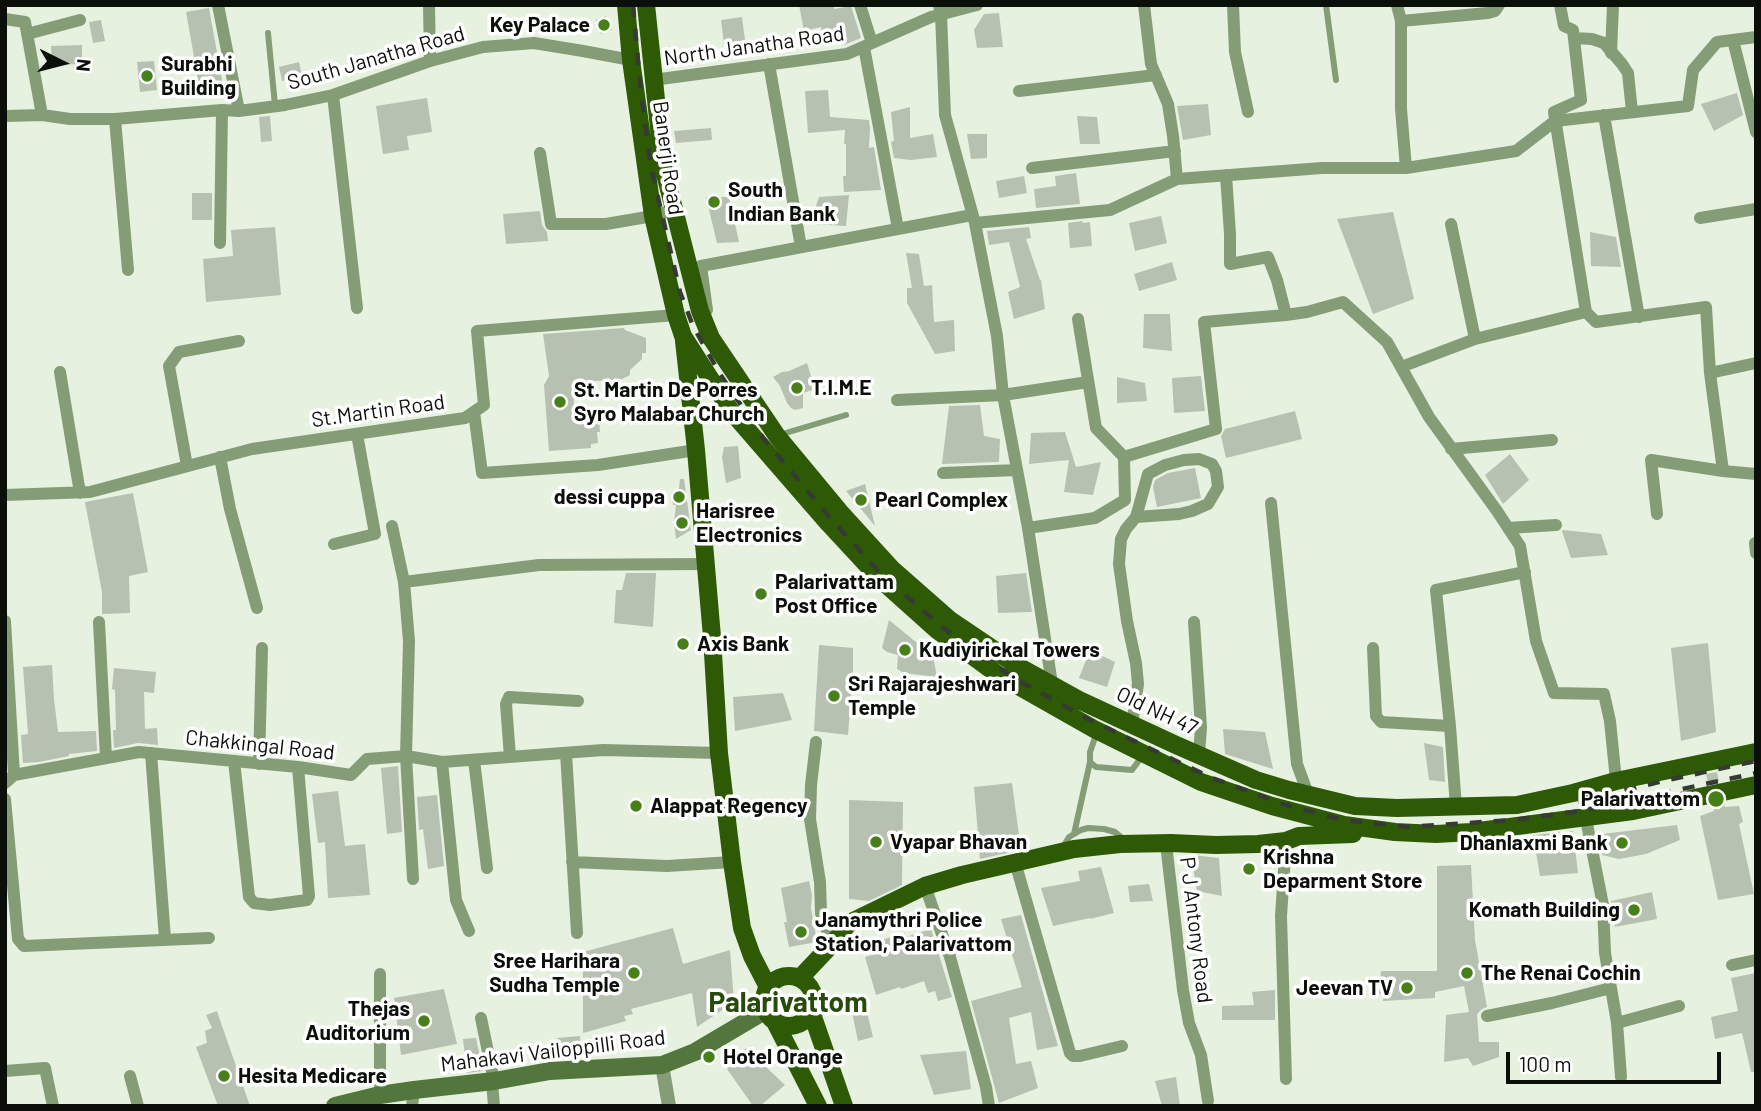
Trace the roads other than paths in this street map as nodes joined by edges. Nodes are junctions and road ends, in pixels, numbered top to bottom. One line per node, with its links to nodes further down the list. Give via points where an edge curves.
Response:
1 (218, 5): 35 (street)
2 (429, 5): 26 (street)
3 (626, 5): 25 (main road, Banerji Road)
4 (646, 5): 29 (main road, Banerji Road)
5 (860, 5): 23 (street)
6 (977, 5): 14 (street, North Janatha Road)
7 (1144, 5): 28 (street)
8 (1233, 5): 36 (street, via 1236,52)
9 (1326, 5): 30 (lane)
10 (1397, 5): 17 (street)
11 (1499, 5): 17 (street, via 1488,13)
12 (1560, 5): 21 (street, via 1564,26 1573,30)
13 (1613, 5): 24 (street)
14 (940, 10): 23 (street, North Janatha Road); 54 (street, via 945,115)
15 (5, 19): 19 (street, via 25,22)
16 (80, 20): 19 (street)
17 (1401, 20): 46 (street)
18 (268, 33): 33 (lane)
19 (27, 34): 38 (street)
20 (1756, 37): 22 (street)
21 (1574, 38): 24 (street, via 1604,43); 42 (street, via 1581,100 1554,112)
22 (1733, 40): 37 (street, via 1717,42 1693,70 1688,106); 43 (street)
23 (868, 45): 27 (street, North Janatha Road, via 847,54); 56 (street)
24 (1611, 53): 37 (street, via 1628,73)
25 (631, 60): 26 (street, South Janatha Road, via 534,43 483,47); 52 (main road, Banerji Road)
26 (430, 61): 32 (street, South Janatha Road)
27 (769, 64): 29 (street, North Janatha Road); 58 (street)
28 (1156, 75): 31 (street); 44 (street, via 1168,104)
29 (653, 80): 51 (main road, Banerji Road)
30 (1336, 80)
31 (1019, 92)
32 (333, 95): 33 (street, South Janatha Road); 60 (street)
33 (275, 105): 35 (street, South Janatha Road)
34 (222, 110): 35 (street, South Janatha Road); 41 (street, South Janatha Road); 57 (street)
35 (239, 111)
36 (1248, 112)
37 (1632, 112): 40 (street)
38 (42, 115): 39 (street, South Janatha Road); 41 (street, South Janatha Road)
39 (5, 116)
40 (1604, 116): 42 (street); 65 (street)
41 (116, 119): 59 (street)
42 (1555, 121): 46 (street, via 1516,151); 62 (street)
43 (1756, 132)
44 (1175, 151): 47 (street); 49 (street)
45 (540, 153): 52 (street, via 551,224 606,224)
46 (1406, 168): 48 (street)
47 (1032, 169)
48 (1226, 174): 49 (street); 64 (street, via 1230,264 1268,257)
49 (1177, 179): 54 (street, via 1110,210)
50 (1756, 209): 53 (street)
51 (673, 210): 52 (street); 61 (main road, Banerji Road)
52 (653, 216): 63 (main road, Banerji Road)
53 (1700, 218)
54 (974, 219): 56 (street); 76 (street, via 997,336)
55 (1451, 224): 69 (street)
56 (898, 229): 58 (street)
57 (220, 243)
58 (801, 247): 68 (street, via 701,266)
59 (128, 270)
60 (358, 308)
61 (700, 311): 68 (main road, Old NH 47)
62 (1586, 312): 65 (street, via 1596,322); 69 (street)
63 (676, 315): 67 (main road, Old NH 47); 78 (street, St.Martin Road, via 477,331 484,405)
64 (1286, 315): 72 (street, via 1343,302 1387,342); 86 (street, via 1204,322 1216,429)
65 (1639, 317): 74 (street, via 1706,307)
66 (1078, 320): 75 (street)
67 (683, 336): 84 (main road, Old NH 47); 115 (main road, Old NH 47, via 731,411 880,579 937,630 997,674)
68 (711, 338): 81 (main road, Old NH 47)
69 (1475, 339): 72 (street)
70 (239, 341): 87 (street, via 179,352 169,366)
71 (1756, 363): 74 (street)
72 (1401, 367): 83 (street)
73 (60, 372): 92 (street)
74 (1710, 373): 89 (street)
75 (1088, 382): 76 (street); 86 (street, via 1096,428)
76 (1003, 395): 77 (street); 88 (street)
77 (897, 400)
78 (474, 412): 80 (street, St.Martin Road, via 465,418); 84 (street, via 482,473 598,466)
79 (846, 415): 81 (lane)
80 (357, 434): 85 (street, St.Martin Road); 101 (street, via 375,534)
81 (777, 436): 111 (main road, Old NH 47, via 892,569 950,621)
82 (1552, 440): 83 (street)
83 (1451, 449): 100 (street)
84 (696, 450): 102 (main road, Old NH 47)
85 (220, 457): 87 (street, St.Martin Road); 105 (street, via 229,509)
86 (1124, 457): 99 (street, via 1125,500 1095,518)
87 (187, 466): 92 (street, St.Martin Road)
88 (1017, 470): 90 (street); 99 (street)
89 (1723, 471): 91 (street); 95 (street, via 1651,460)
90 (943, 473)
91 (1756, 474)
92 (80, 493): 93 (street, St.Martin Road)
93 (5, 495)
94 (1271, 503): 135 (street, via 1297,764)
95 (1657, 514)
96 (1136, 517): 96 (street, via 1148,474 1184,460 1212,464 1218,487 1208,504 1179,514); 113 (street, via 1121,539 1119,564 1138,684)
97 (1556, 525): 100 (street)
98 (392, 526): 104 (street)
99 (1028, 528): 111 (street)
100 (1508, 528): 103 (street, via 1520,546)
101 (334, 544)
102 (706, 564): 104 (street, via 540,565); 120 (main road, Old NH 47)
103 (1525, 572): 114 (street, via 1436,590); 133 (street, via 1536,641 1554,693 1604,694)
104 (404, 582): 123 (street, via 409,641)
105 (257, 608)
106 (5, 621): 132 (street)
107 (99, 622): 125 (street)
108 (1194, 622): 122 (street)
109 (262, 648): 130 (street)
110 (1373, 648): 114 (street, via 1376,716 1381,722)
111 (1052, 684): 113 (main road, Old NH 47)
112 (578, 701): 124 (street, via 509,697)
113 (1132, 724): 122 (main road, Old NH 47)
114 (1450, 726): 137 (street)
115 (1097, 730): 121 (main road, Old NH 47); 129 (lane)
116 (816, 742): 156 (street, via 810,819)
117 (1756, 752): 133 (main road, Old NH 47)
118 (151, 753): 125 (street, Chakkingal Road); 127 (street, Chakkingal Road); 155 (street)
119 (566, 753): 120 (street, Chakkingal Road); 124 (street, Chakkingal Road); 146 (street)
120 (719, 753): 147 (main road, Old NH 47)
121 (1144, 753): 129 (lane, via 1132,770 1105,769); 138 (main road, Old NH 47, via 1201,782)
122 (1199, 755): 135 (main road, Old NH 47, via 1255,780)
123 (406, 756): 128 (street, Chakkingal Road); 131 (street, Chakkingal Road, via 367,759 351,775); 150 (street)
124 (510, 757): 126 (street, Chakkingal Road)
125 (106, 758): 132 (street, Chakkingal Road)
126 (474, 760): 128 (street, Chakkingal Road); 149 (street)
127 (234, 761): 130 (street, Chakkingal Road); 131 (street, via 249,897 254,903 270,905 307,901 309,897)
128 (442, 762): 152 (street, via 456,900)
129 (1090, 762): 141 (lane)
130 (259, 764): 131 (street, Chakkingal Road)
131 (298, 767)
132 (10, 779)
133 (1616, 781): 137 (main road, Old NH 47, via 1517,805)
134 (1756, 785): 139 (main road, Old NH 47)
135 (1308, 794): 137 (main road, Old NH 47, via 1355,806); 138 (street)
136 (5, 799): 155 (street, via 18,939 24,946)
137 (1456, 807)
138 (1311, 818): 140 (main road, Old NH 47); 142 (street, via 1311,827)
139 (1586, 818): 140 (main road, Old NH 47, via 1471,832); 162 (street, via 1603,905)
140 (1395, 832): 142 (main road, Old NH 47)
141 (1074, 834): 143 (lane, via 1088,828 1104,829 1115,832); 145 (lane)
142 (1293, 839): 144 (main road, Old NH 47); 174 (street, via 1281,916)
143 (1123, 844): 144 (main road, Old NH 47); 145 (main road, Old NH 47)
144 (1166, 844): 178 (street, P J Antony Road, via 1183,990)
145 (1061, 852): 148 (main road, Old NH 47)
146 (572, 862): 147 (street, via 667,866); 153 (street)
147 (732, 862): 161 (main road, Old NH 47, via 742,928)
148 (1016, 862): 151 (main road, Old NH 47); 169 (street, via 1070,1053 1080,1056)
149 (486, 868)
150 (413, 878)
151 (925, 886): 156 (main road, Old NH 47, via 849,923); 186 (street, via 950,957)
152 (469, 931)
153 (577, 933)
154 (209, 938): 155 (street)
155 (164, 939)
156 (827, 949): 160 (main road, Old NH 47)
157 (1756, 960): 158 (street)
158 (1732, 965)
159 (380, 974): 176 (street)
160 (800, 978): 161 (main road, via 789,975); 164 (main road, via 810,985 815,997)
161 (768, 987): 165 (main road, via 764,998)
162 (1611, 988): 166 (street); 168 (street)
163 (1679, 1006): 168 (street)
164 (812, 1014): 165 (main road, via 788,1027); 185 (main road)
165 (770, 1016): 170 (main road, Mahakavi Vailoppilli Road); 184 (main road)
166 (1487, 1016)
167 (481, 1018): 175 (street)
168 (1617, 1023): 173 (street)
169 (1122, 1046)
170 (662, 1065): 175 (main road, Mahakavi Vailoppilli Road, via 550,1071); 183 (street)
171 (5, 1070): 179 (street, via 45,1068)
172 (131, 1076): 180 (street)
173 (1621, 1077)
174 (1286, 1079)
175 (493, 1082): 177 (main road, Mahakavi Vailoppilli Road); 182 (street)
176 (380, 1095): 177 (main road, Mahakavi Vailoppilli Road); 181 (main road, Mahakavi Vailoppilli Road)
177 (413, 1098)
178 (1208, 1101)
179 (53, 1106)
180 (138, 1106)
181 (335, 1106)
182 (494, 1106)
183 (670, 1106)
184 (818, 1106)
185 (844, 1106)
186 (989, 1106)

